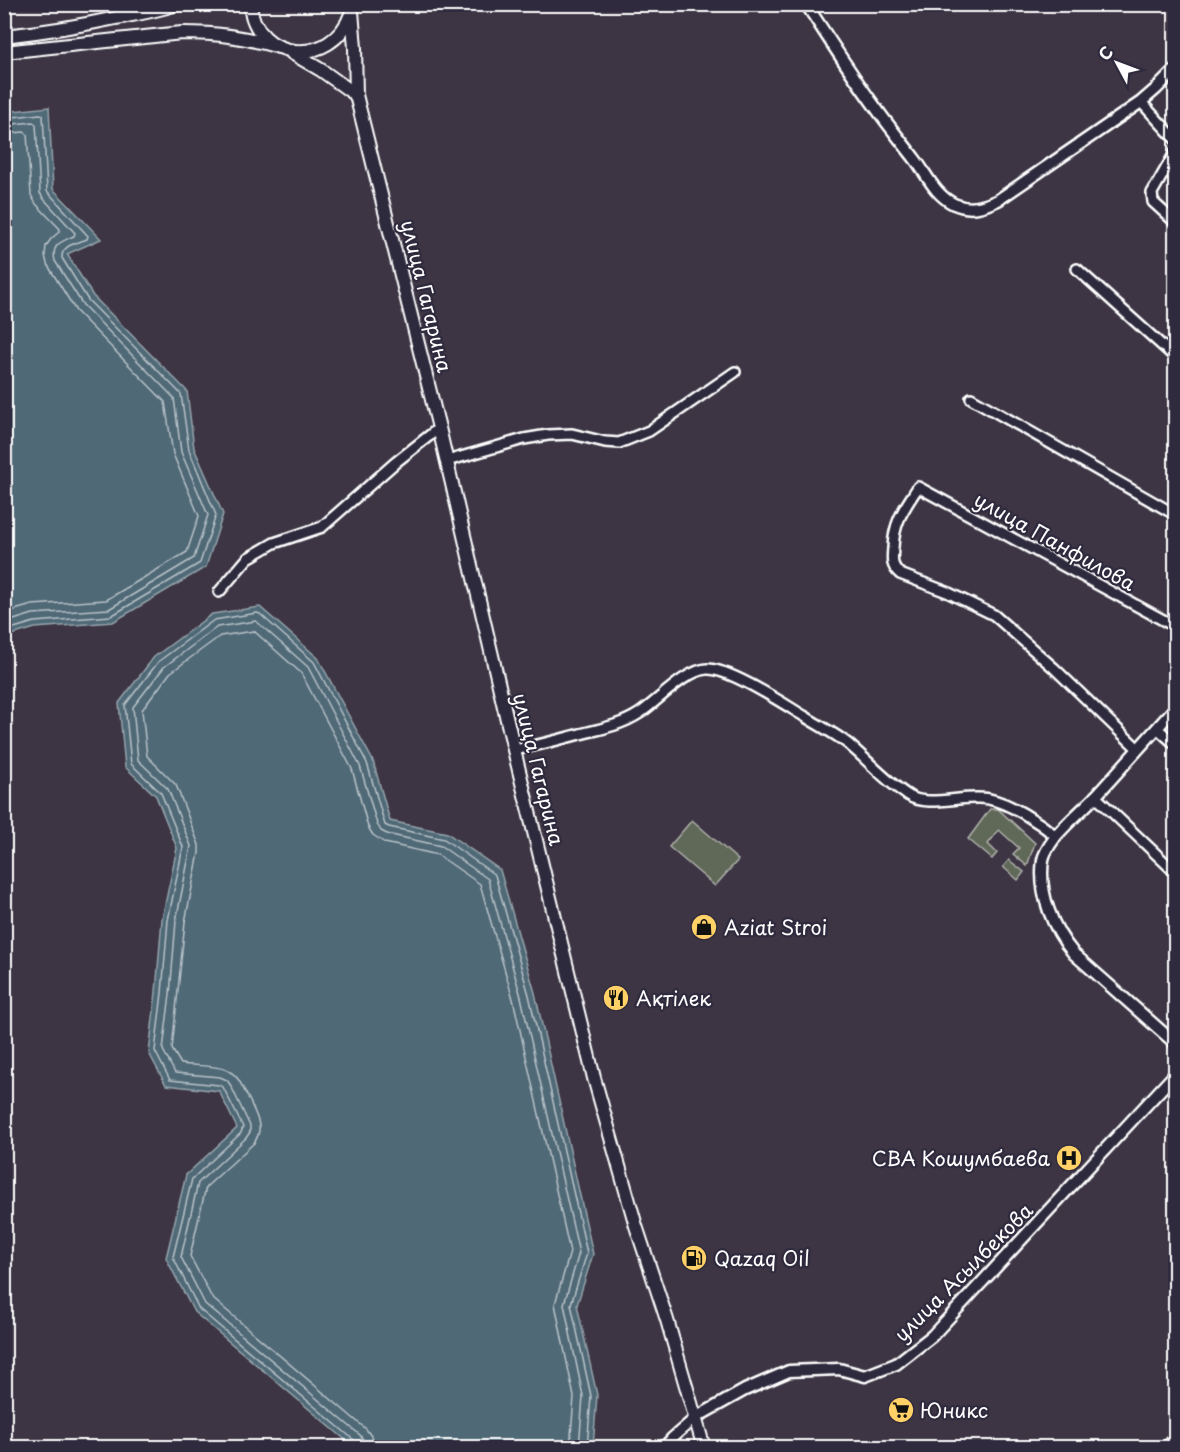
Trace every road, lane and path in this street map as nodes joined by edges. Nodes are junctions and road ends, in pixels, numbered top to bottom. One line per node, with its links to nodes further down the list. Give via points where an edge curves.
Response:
1 (176, 4): 5 (main road, via 95,23)
2 (250, 4): 6 (main road, via 255,25 270,42)
3 (806, 4): 10 (street, via 935,189 966,208 998,200)
4 (353, 8): 6 (main road, via 348,23 331,43 309,52); 9 (main road, улица Гагарина)
5 (4, 36)
6 (283, 49): 7 (main road, via 233,36 182,33); 9 (main road)
7 (4, 52)
8 (1176, 69): 10 (street)
9 (356, 95): 18 (main road, улица Гагарина)
10 (1141, 102): 11 (street)
11 (1176, 140)
12 (1176, 151): 13 (street, via 1152,193 1153,202)
13 (1176, 223)
14 (1077, 269): 15 (street)
15 (1176, 358)
16 (735, 372): 19 (street, via 649,431 619,443 548,435)
17 (971, 398): 20 (street)
18 (440, 428): 19 (main road, улица Гагарина); 21 (street, via 322,526 274,543 248,558)
19 (447, 461): 27 (main road, улица Гагарина)
20 (1176, 515)
21 (219, 592)
22 (1176, 627): 26 (street, улица Панфилова, via 918,487 899,518 894,534 894,569 994,615)
23 (1176, 707): 24 (street)
24 (1157, 728): 25 (street); 26 (street)
25 (1176, 745)
26 (1138, 749): 28 (street)
27 (514, 750): 29 (street, via 614,725 640,713 696,671 716,669 846,742 912,798 990,799); 33 (main road, улица Гагарина, via 594,1078)
28 (1095, 796): 29 (street); 30 (street)
29 (1056, 836): 31 (street, via 1043,859 1043,886 1046,904 1065,943)
30 (1176, 873)
31 (1176, 1044)
32 (1176, 1073): 33 (street, улица Асылбекова, via 932,1335 896,1364 865,1376 839,1369 789,1371)
33 (695, 1418): 35 (street); 36 (main road, улица Гагарина)
34 (1176, 1438): 37 (main road)
35 (663, 1448)
36 (704, 1448)
37 (1167, 1448)

